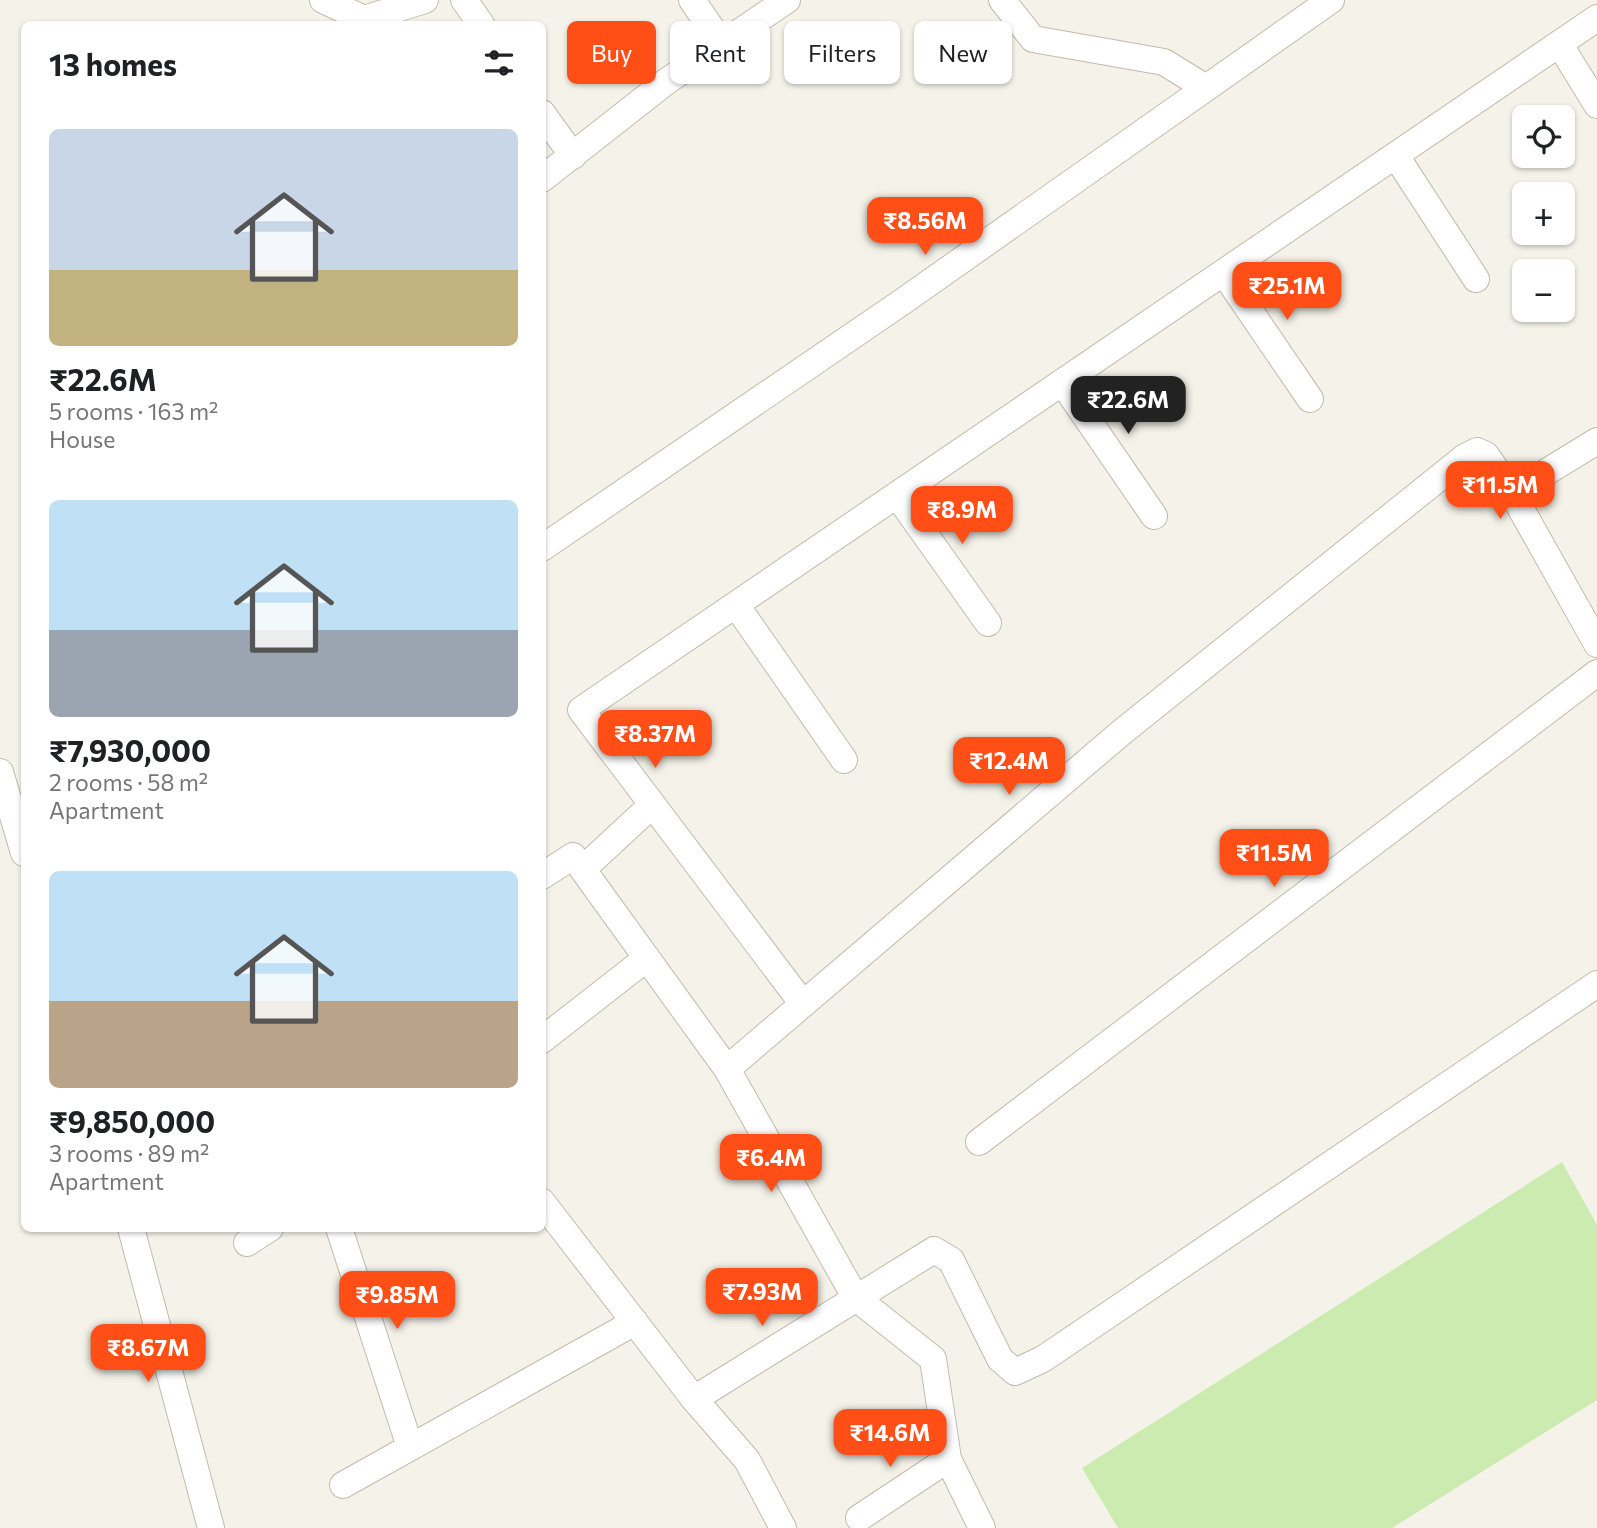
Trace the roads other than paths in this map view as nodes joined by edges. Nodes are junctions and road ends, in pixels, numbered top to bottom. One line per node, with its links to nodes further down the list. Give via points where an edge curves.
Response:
1 (323, 0): 2 (street, via 363,19)
2 (425, 0)
3 (464, 0): 9 (street)
4 (692, 0): 10 (street)
5 (787, 0): 11 (street)
6 (1002, 0): 14 (street, via 1033,40 1164,62)
7 (1331, 0): 14 (street)
8 (1597, 18): 12 (street)
9 (479, 21)
10 (706, 21)
11 (756, 21)
12 (1560, 45): 15 (street); 18 (street)
13 (670, 79): 17 (street)
14 (1206, 88): 28 (street)
15 (1597, 105)
16 (546, 119): 17 (street)
17 (573, 156): 19 (street)
18 (1396, 156): 20 (street); 21 (street)
19 (546, 176)
20 (1224, 273): 22 (street); 23 (street)
21 (1476, 279)
22 (1062, 383): 26 (street); 27 (street)
23 (1311, 398)
24 (1597, 441): 25 (street)
25 (1511, 493): 31 (street); 41 (street, via 1486,455 1477,451 1465,457 1122,732)
26 (897, 495): 29 (street); 30 (street)
27 (1154, 516)
28 (546, 545)
29 (736, 605): 33 (street); 35 (street, via 581,710)
30 (988, 624)
31 (1597, 644)
32 (1597, 673): 44 (street)
33 (844, 761)
34 (0, 772): 36 (street)
35 (652, 804): 37 (street); 41 (street)
36 (21, 843)
37 (583, 869): 38 (street, via 573,856); 39 (street)
38 (546, 873)
39 (647, 958): 42 (street); 43 (street)
40 (1597, 984): 50 (street, via 1042,1359 1015,1372 1000,1359 951,1260 934,1250)
41 (803, 1004): 43 (street)
42 (546, 1037)
43 (727, 1069): 50 (street)
44 (979, 1142)
45 (546, 1207): 51 (street)
46 (132, 1232): 58 (street)
47 (264, 1232): 49 (street)
48 (340, 1232): 53 (street)
49 (247, 1243)
50 (855, 1297): 52 (street); 54 (street, via 933,1359)
51 (635, 1322): 52 (street); 53 (street)
52 (694, 1399): 57 (street, via 747,1460)
53 (410, 1447): 55 (street)
54 (948, 1459): 56 (street); 59 (street)
55 (343, 1485)
56 (859, 1518)
57 (780, 1527)
58 (211, 1528)
59 (982, 1528)

